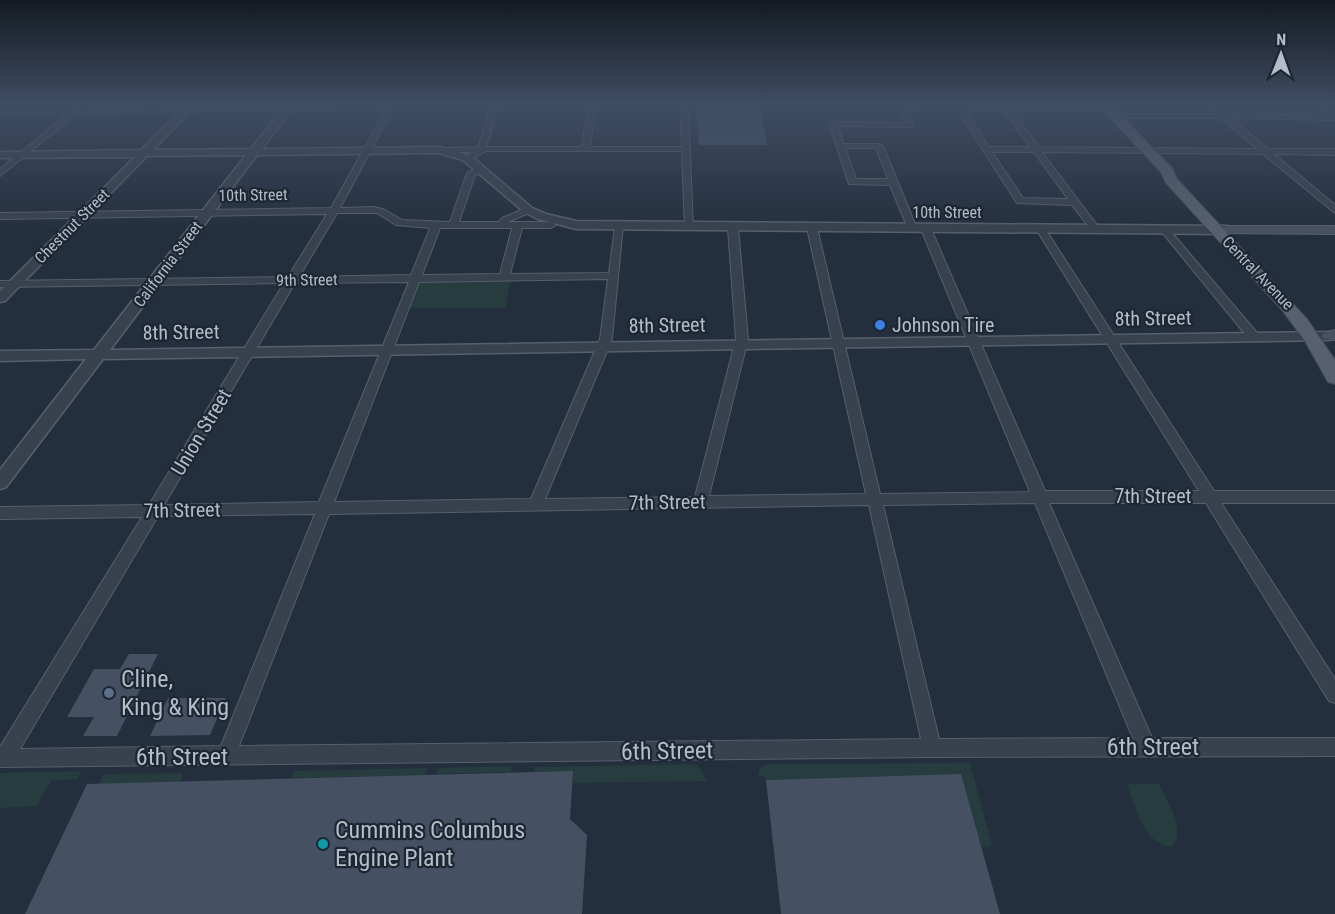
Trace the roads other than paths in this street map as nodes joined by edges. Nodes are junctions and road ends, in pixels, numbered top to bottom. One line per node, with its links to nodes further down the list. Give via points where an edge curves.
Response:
1 (34, 146): 26 (street)
2 (152, 146): 24 (street, Chestnut Street)
3 (259, 146): 20 (street, California Street)
4 (369, 146): 18 (street, Union Street)
5 (482, 146): 13 (street)
6 (586, 146): 14 (street)
7 (686, 146): 15 (street)
8 (840, 146): 30 (street, via 879,146); 30 (street, via 852,182)
9 (985, 146): 16 (street)
10 (1034, 146): 17 (street)
11 (1143, 146): 21 (main road, Central Avenue)
12 (1257, 146): 22 (street)
13 (484, 149): 14 (street); 19 (street); 27 (street)
14 (585, 149): 15 (street)
15 (686, 149): 44 (street)
16 (987, 149): 17 (street); 31 (street, via 1020,201)
17 (1036, 149): 21 (street); 31 (street)
18 (367, 150): 19 (street); 20 (street); 32 (street, Union Street)
19 (440, 150): 27 (street)
20 (255, 151): 24 (street); 35 (street, California Street)
21 (1148, 151): 22 (street); 51 (main road, Central Avenue, via 1171,180)
22 (1265, 152): 23 (street); 34 (street)
23 (1335, 152)
24 (145, 153): 26 (street); 36 (street, Chestnut Street)
25 (0, 155): 26 (street)
26 (23, 155): 29 (street)
27 (467, 158): 28 (street)
28 (482, 169): 33 (street); 42 (street, via 471,173)
29 (0, 173)
30 (893, 182): 47 (street)
31 (1075, 202): 49 (street)
32 (334, 210): 35 (street, 10th Street); 41 (street, 10th Street, via 380,211 399,223); 56 (street, Union Street)
33 (528, 210): 38 (street); 39 (street, 10th Street)
34 (1335, 210)
35 (207, 212): 36 (street, 10th Street); 57 (street, California Street)
36 (82, 215): 37 (street, 10th Street); 59 (street, Chestnut Street)
37 (0, 216)
38 (555, 224): 40 (street, 10th Street); 43 (street, 10th Street)
39 (502, 225): 40 (street, 10th Street); 42 (street, 10th Street)
40 (518, 225): 54 (street)
41 (436, 226): 42 (street, 10th Street); 55 (street)
42 (453, 226)
43 (620, 226): 44 (street, 10th Street); 53 (street)
44 (690, 228): 45 (street, 10th Street)
45 (734, 228): 46 (street, 10th Street); 66 (street)
46 (812, 228): 47 (street, 10th Street); 65 (street)
47 (919, 229): 48 (street, 10th Street); 64 (street)
48 (1041, 229): 49 (street, 10th Street); 63 (street)
49 (1095, 229): 50 (street, 10th Street)
50 (1164, 229): 51 (street, 10th Street); 61 (street)
51 (1222, 230): 52 (main road, 10th Street); 62 (main road, Central Avenue, via 1285,300)
52 (1335, 230)
53 (614, 276): 54 (street, 9th Street); 67 (street)
54 (504, 277): 55 (street, 9th Street)
55 (415, 279): 56 (street, 9th Street); 68 (street)
56 (292, 280): 57 (street, 9th Street); 69 (street, Union Street)
57 (154, 282): 59 (street, 9th Street); 70 (street, California Street)
58 (0, 284): 59 (street, 9th Street)
59 (14, 284): 60 (street, Chestnut Street)
60 (0, 298)
61 (1254, 337): 62 (street, 8th Street); 63 (street, 8th Street)
62 (1328, 338): 72 (main road, Central Avenue)
63 (1111, 340): 64 (street, 8th Street); 74 (street)
64 (975, 342): 65 (street, 8th Street); 76 (street)
65 (840, 344): 66 (street, 8th Street); 77 (street)
66 (741, 345): 67 (street, 8th Street); 78 (street)
67 (602, 347): 68 (street, 8th Street); 79 (street)
68 (387, 350): 69 (street, 8th Street); 80 (street)
69 (248, 352): 70 (street, 8th Street); 81 (street, Union Street)
70 (99, 355): 71 (street, 8th Street); 73 (street, California Street)
71 (0, 356)
72 (1335, 378)
73 (0, 482)
74 (1209, 496): 75 (street, 7th Street); 76 (street, 7th Street); 83 (street)
75 (1335, 496)
76 (1040, 497): 77 (street, 7th Street); 84 (street)
77 (875, 499): 78 (street, 7th Street); 86 (street)
78 (701, 502): 79 (street, 7th Street)
79 (536, 504): 80 (street, 7th Street)
80 (325, 508): 81 (street, 7th Street); 87 (street)
81 (154, 510): 82 (street, 7th Street); 88 (street, Union Street)
82 (0, 513)
83 (1335, 695)
84 (1146, 747): 85 (street, 6th Street); 86 (street, 6th Street)
85 (1335, 747)
86 (932, 748): 87 (street, 6th Street)
87 (226, 756): 88 (street, 6th Street)
88 (2, 758)

